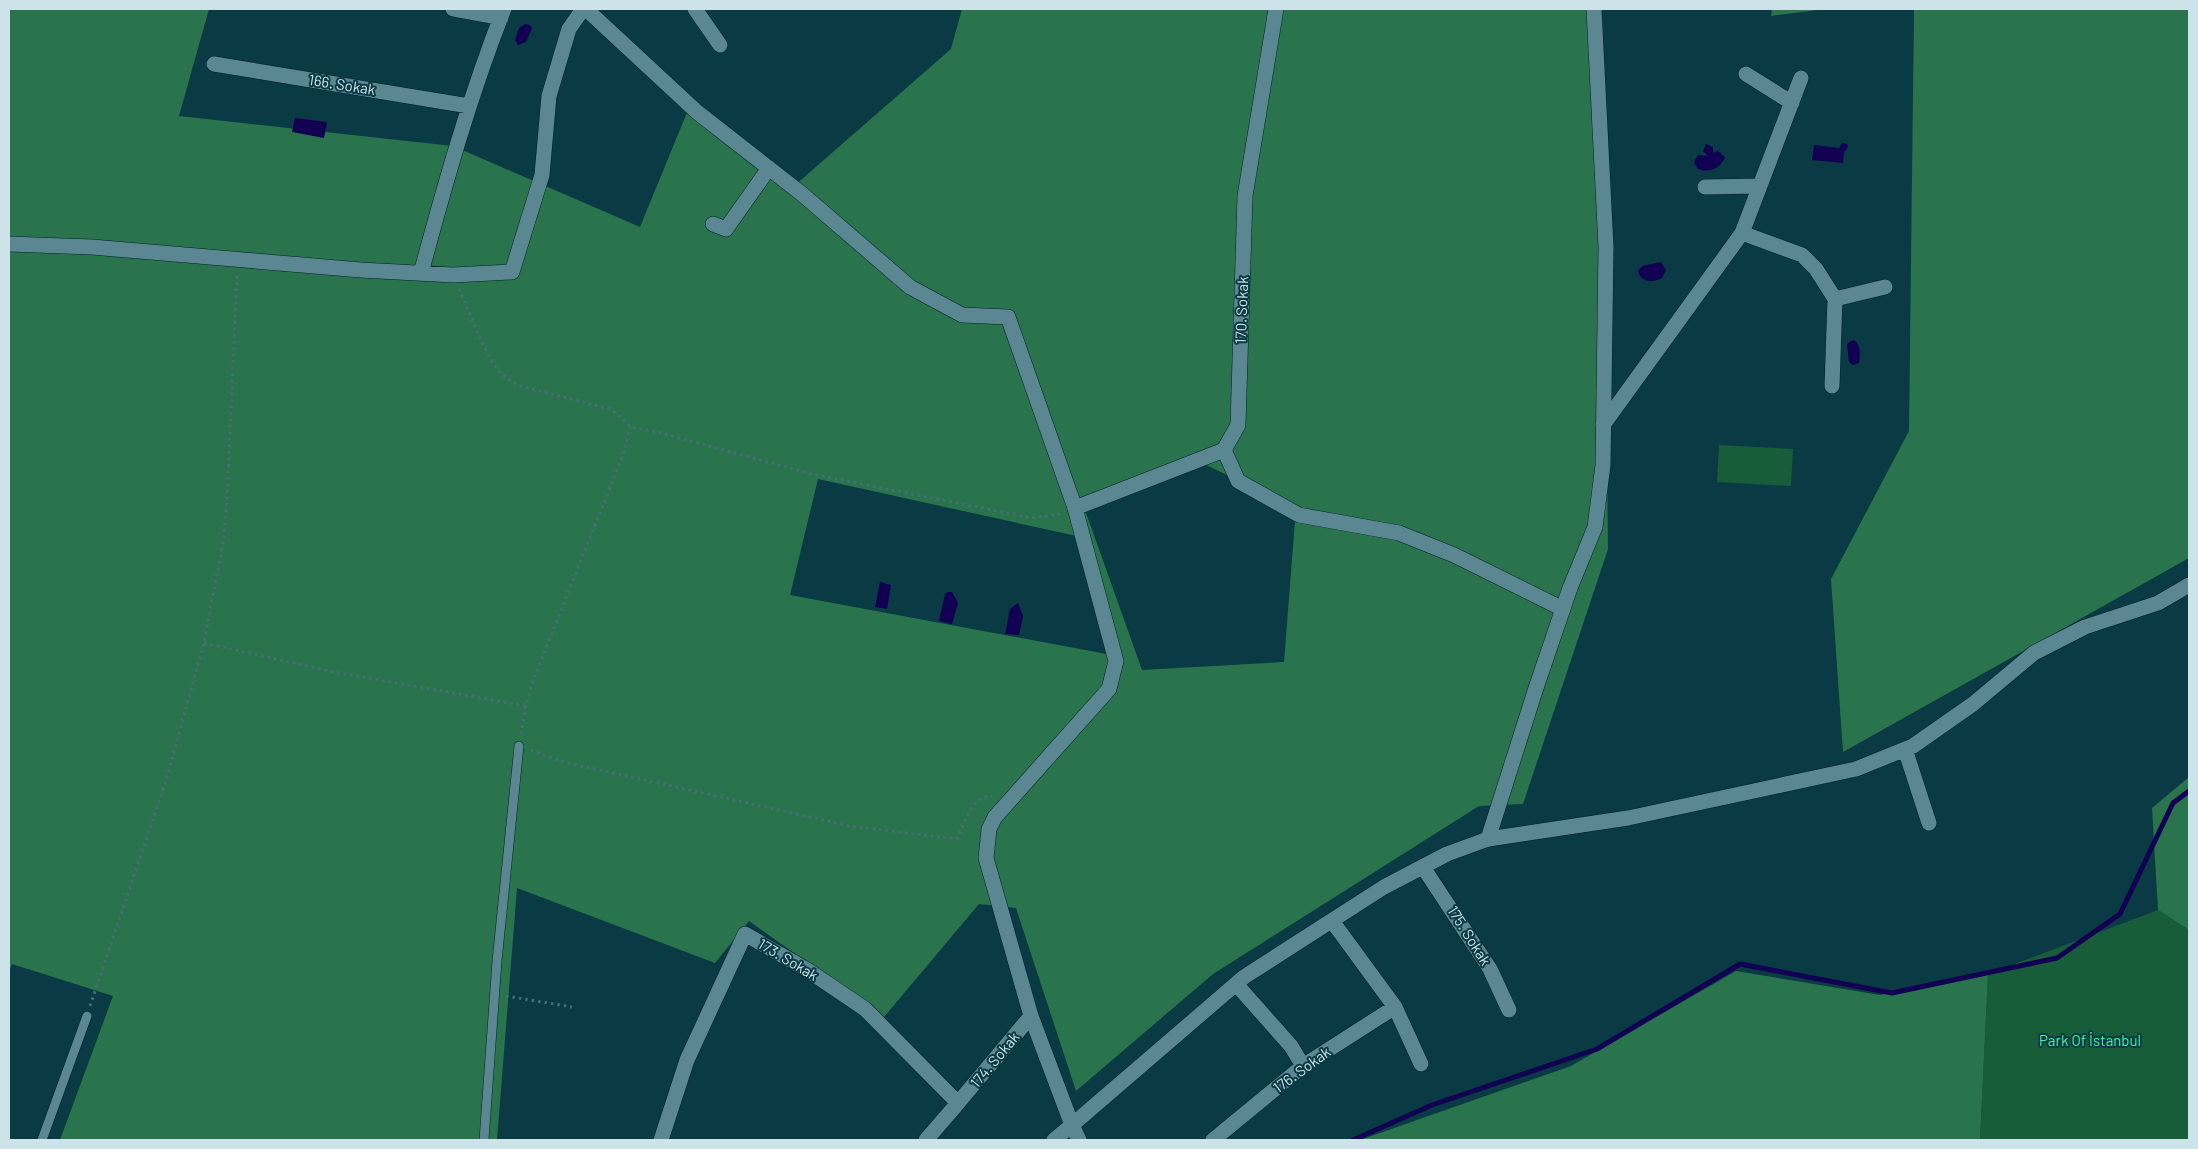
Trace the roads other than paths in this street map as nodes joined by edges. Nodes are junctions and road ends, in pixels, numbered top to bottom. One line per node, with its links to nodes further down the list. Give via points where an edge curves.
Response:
1 (453, 9): 6 (street)
2 (584, 9): 13 (street, via 697,112); 19 (street, via 570,29 549,96 542,175 512,272)
3 (695, 9): 7 (street)
4 (1276, 9): 24 (street, 170. Sokak, via 1245,196 1238,425)
5 (1594, 9): 23 (street, via 1606,247)
6 (503, 13): 12 (street)
7 (720, 45)
8 (214, 64): 12 (street, 166. Sokak)
9 (1746, 74): 11 (street)
10 (1801, 78): 11 (street)
11 (1792, 102): 14 (street)
12 (469, 106): 19 (street)
13 (769, 168): 16 (street, via 726,229); 25 (street, via 910,287 962,314 1008,317)
14 (1760, 186): 15 (street); 17 (street)
15 (1705, 187)
16 (713, 224)
17 (1742, 233): 21 (street, via 1802,255 1816,269); 23 (street)
18 (9, 244): 19 (street, via 92,247)
19 (421, 273)
20 (1885, 287): 21 (street)
21 (1835, 299): 22 (street)
22 (1832, 386)
23 (1603, 425): 27 (street, via 1603,465 1595,527)
24 (1224, 450): 25 (street); 27 (street, via 1238,481 1299,515 1399,533 1454,555)
25 (1075, 508): 38 (street, via 1116,660 1109,689 995,817 989,829 986,858)
26 (2189, 585): 29 (street, via 2158,603 2085,627 2034,653 1972,704)
27 (1563, 609): 31 (street)
28 (519, 746): 44 (lane)
29 (1905, 749): 30 (street); 31 (street, via 1856,768 1628,818)
30 (1929, 823)
31 (1488, 838): 32 (street)
32 (1423, 866): 33 (street); 36 (street, 175. Sokak, via 1490,969)
33 (1332, 921): 34 (street); 35 (street)
34 (1236, 984): 40 (street, via 1291,1046); 42 (street)
35 (1396, 1007): 39 (street); 40 (street, 176. Sokak)
36 (1509, 1010)
37 (87, 1016): 43 (lane)
38 (1031, 1016): 41 (street, 174. Sokak); 42 (street)
39 (1422, 1064)
40 (1303, 1066): 49 (street, 176. Sokak)
41 (958, 1103): 45 (street, 173. Sokak, via 865,1009 809,971 745,934 687,1060); 46 (street)
42 (1072, 1125): 47 (street); 48 (street)
43 (42, 1140)
44 (484, 1140)
45 (661, 1140)
46 (926, 1140)
47 (1054, 1140)
48 (1079, 1140)
49 (1213, 1140)

